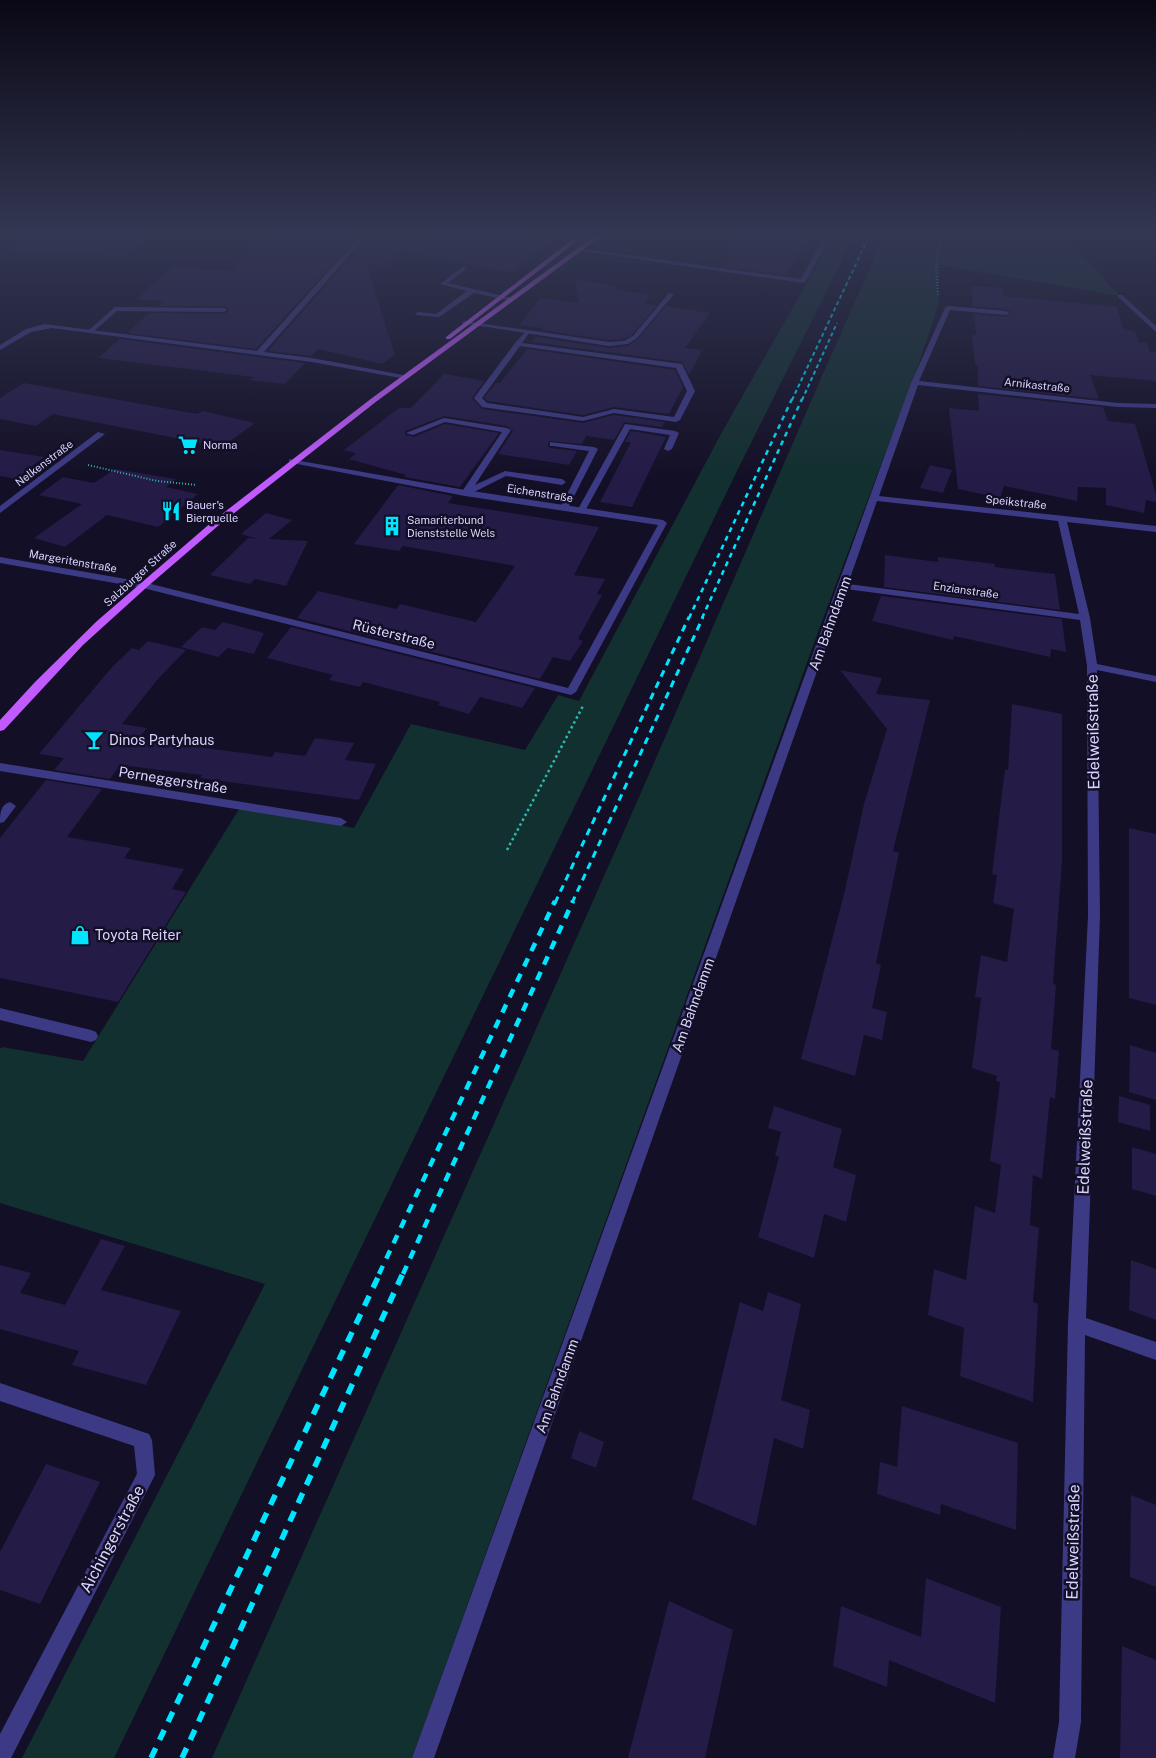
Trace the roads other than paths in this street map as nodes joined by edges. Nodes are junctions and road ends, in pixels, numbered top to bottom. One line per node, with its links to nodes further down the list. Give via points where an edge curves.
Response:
1 (110, 314): 13 (street)
2 (294, 314): 17 (street)
3 (418, 314): 4 (street)
4 (440, 314)
5 (476, 314): 10 (main road, Salzburger Straße)
6 (493, 314): 11 (main road, Salzburger Straße)
7 (655, 314): 14 (street, via 635,338 626,343 609,344)
8 (945, 314): 19 (street, Am Bahndamm)
9 (1139, 314): 12 (street)
10 (464, 323): 11 (street); 18 (main road, Salzburger Straße)
11 (478, 326): 14 (street); 18 (main road, Salzburger Straße)
12 (1156, 330)
13 (91, 331): 16 (street, via 50,324 32,327); 17 (street)
14 (526, 333): 15 (street)
15 (517, 344): 15 (street, via 478,398 485,405 583,419 614,411 676,420 691,391 679,366)
16 (0, 348)
17 (259, 354): 18 (street)
18 (403, 377): 25 (main road, Salzburger Straße)
19 (915, 383): 20 (street, Arnikastraße, via 1118,405); 28 (street, Am Bahndamm)
20 (1156, 406)
21 (410, 433): 27 (street, via 444,420 507,430)
22 (101, 434): 30 (street, Nelkenstraße)
23 (553, 444): 29 (street, via 594,450)
24 (668, 449): 31 (street, via 675,433 628,426)
25 (292, 461): 27 (street, Eichenstraße); 35 (main road, Salzburger Straße)
26 (562, 482): 27 (street, via 505,473)
27 (466, 493): 29 (street, Eichenstraße)
28 (874, 498): 32 (street, Speikstraße); 36 (street, Am Bahndamm)
29 (564, 508): 31 (street, Eichenstraße)
30 (0, 510)
31 (581, 511): 40 (street, Eichenstraße, via 663,523)
32 (1062, 519): 33 (street, Speikstraße); 37 (street, Edelweißstraße)
33 (1156, 529)
34 (0, 560): 35 (street, Margeritenstraße)
35 (143, 585): 40 (street, Rüsterstraße); 41 (main road, Salzburger Straße, via 87,636)
36 (843, 586): 37 (street, Enzianstraße); 52 (street, Am Bahndamm)
37 (1085, 618): 38 (street, Edelweißstraße)
38 (1092, 666): 39 (street); 48 (street, Edelweißstraße, via 1094,916)
39 (1156, 679)
40 (571, 692)
41 (0, 727)
42 (0, 767): 45 (street, Perneggerstraße)
43 (10, 806): 44 (street)
44 (0, 819)
45 (341, 822)
46 (0, 1014): 47 (street)
47 (91, 1036)
48 (1077, 1324): 49 (street); 53 (street, Edelweißstraße, via 1070,1722)
49 (1156, 1351)
50 (0, 1392): 51 (street, Aichingerstraße, via 143,1440 146,1474)
51 (0, 1756)
52 (423, 1758)
53 (1064, 1758)

